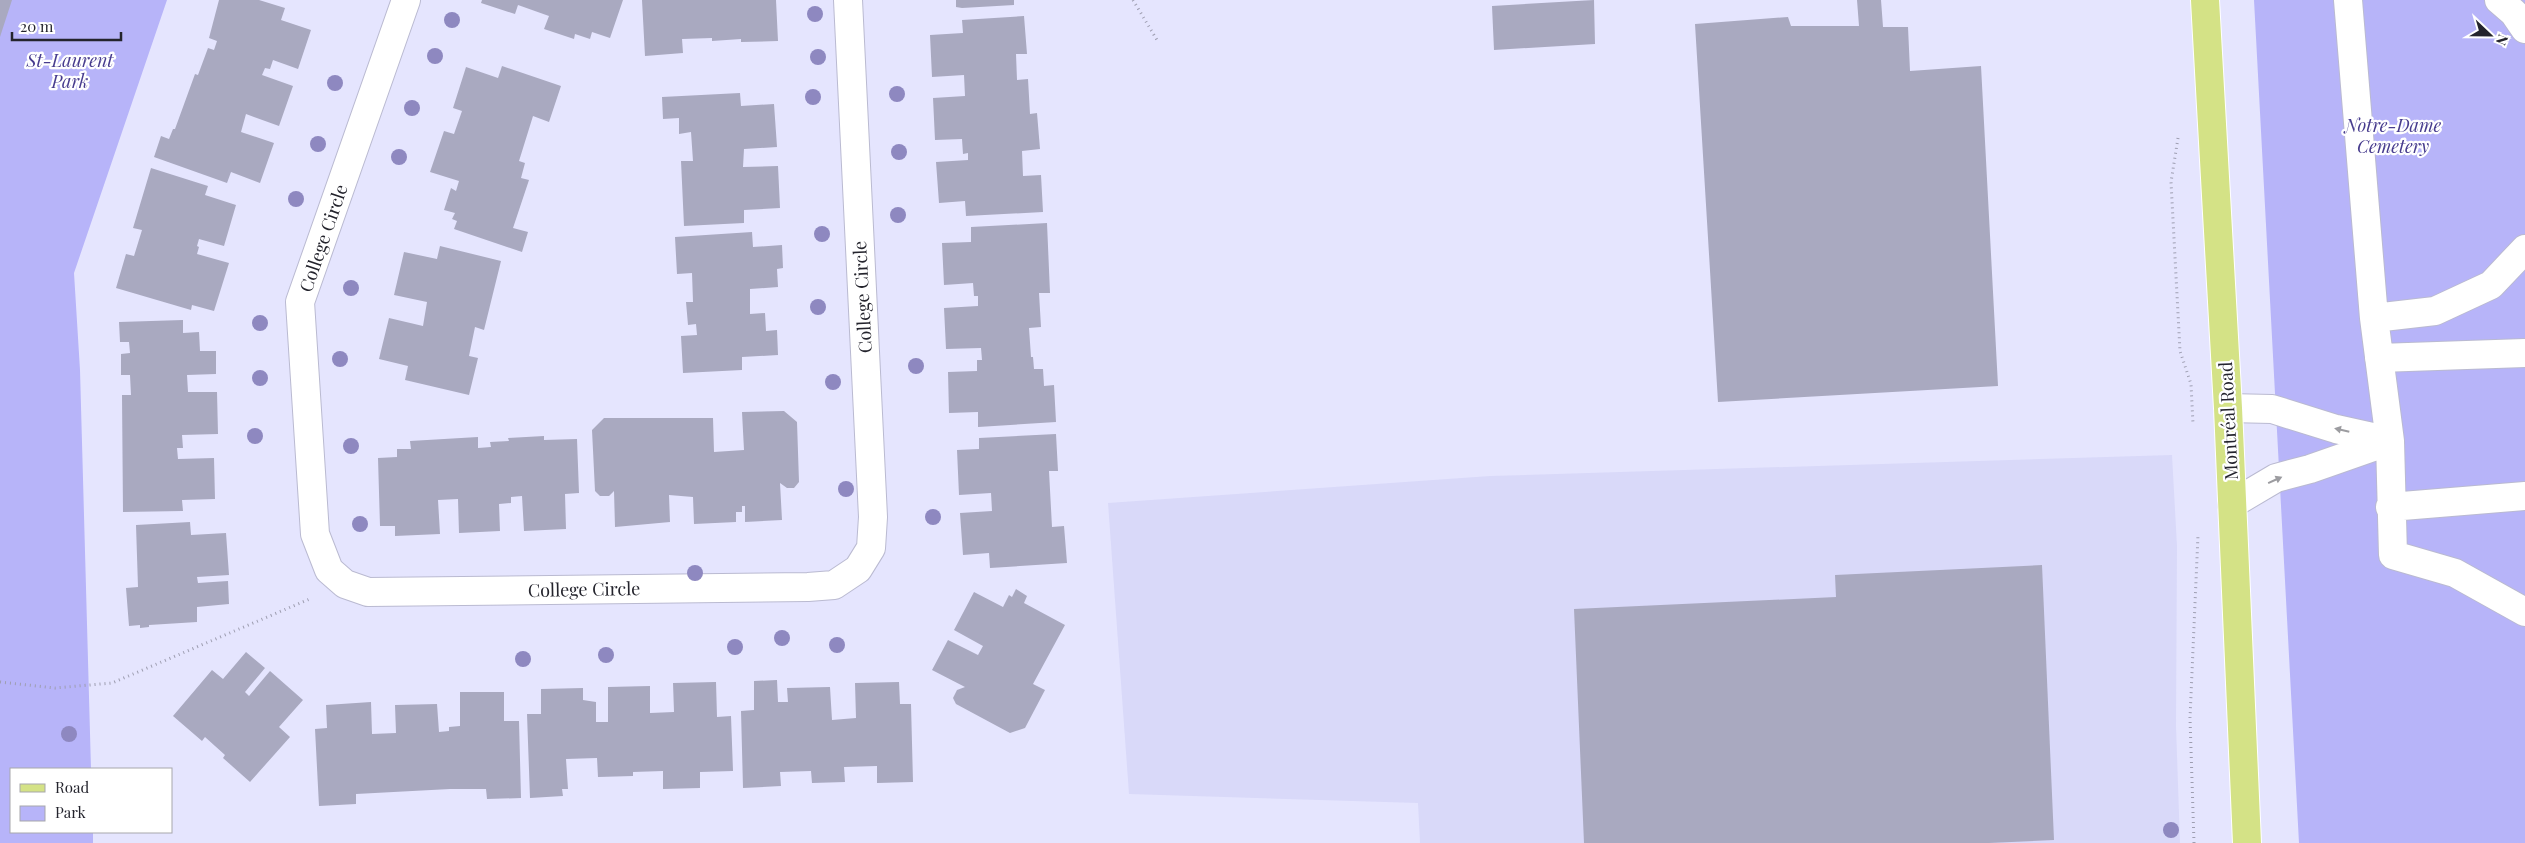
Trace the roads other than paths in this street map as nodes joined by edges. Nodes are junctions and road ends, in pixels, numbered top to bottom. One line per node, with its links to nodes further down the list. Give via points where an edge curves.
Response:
1 (406, 0): 2 (street, College Circle, via 300,302 315,534 329,570 345,584 368,592 808,587 834,585 858,569 872,548 873,516)
2 (848, 0)
3 (2205, 0): 11 (main road, Montréal Road)
4 (2348, 0): 8 (street)
5 (2499, 0): 6 (street)
6 (2525, 29)
7 (2525, 249): 8 (street, via 2491,285 2435,311)
8 (2374, 318): 10 (street)
9 (2525, 353): 10 (street)
10 (2379, 358): 12 (street)
11 (2228, 408): 12 (street, one-way to 11, via 2336,429 2272,409); 14 (main road, Montréal Road)
12 (2390, 441): 14 (street, one-way to 12, via 2276,478); 15 (street)
13 (2525, 496): 15 (street)
14 (2232, 504): 17 (main road, Montréal Road)
15 (2390, 507): 16 (street, via 2393,555 2455,573)
16 (2525, 612)
17 (2247, 843)

